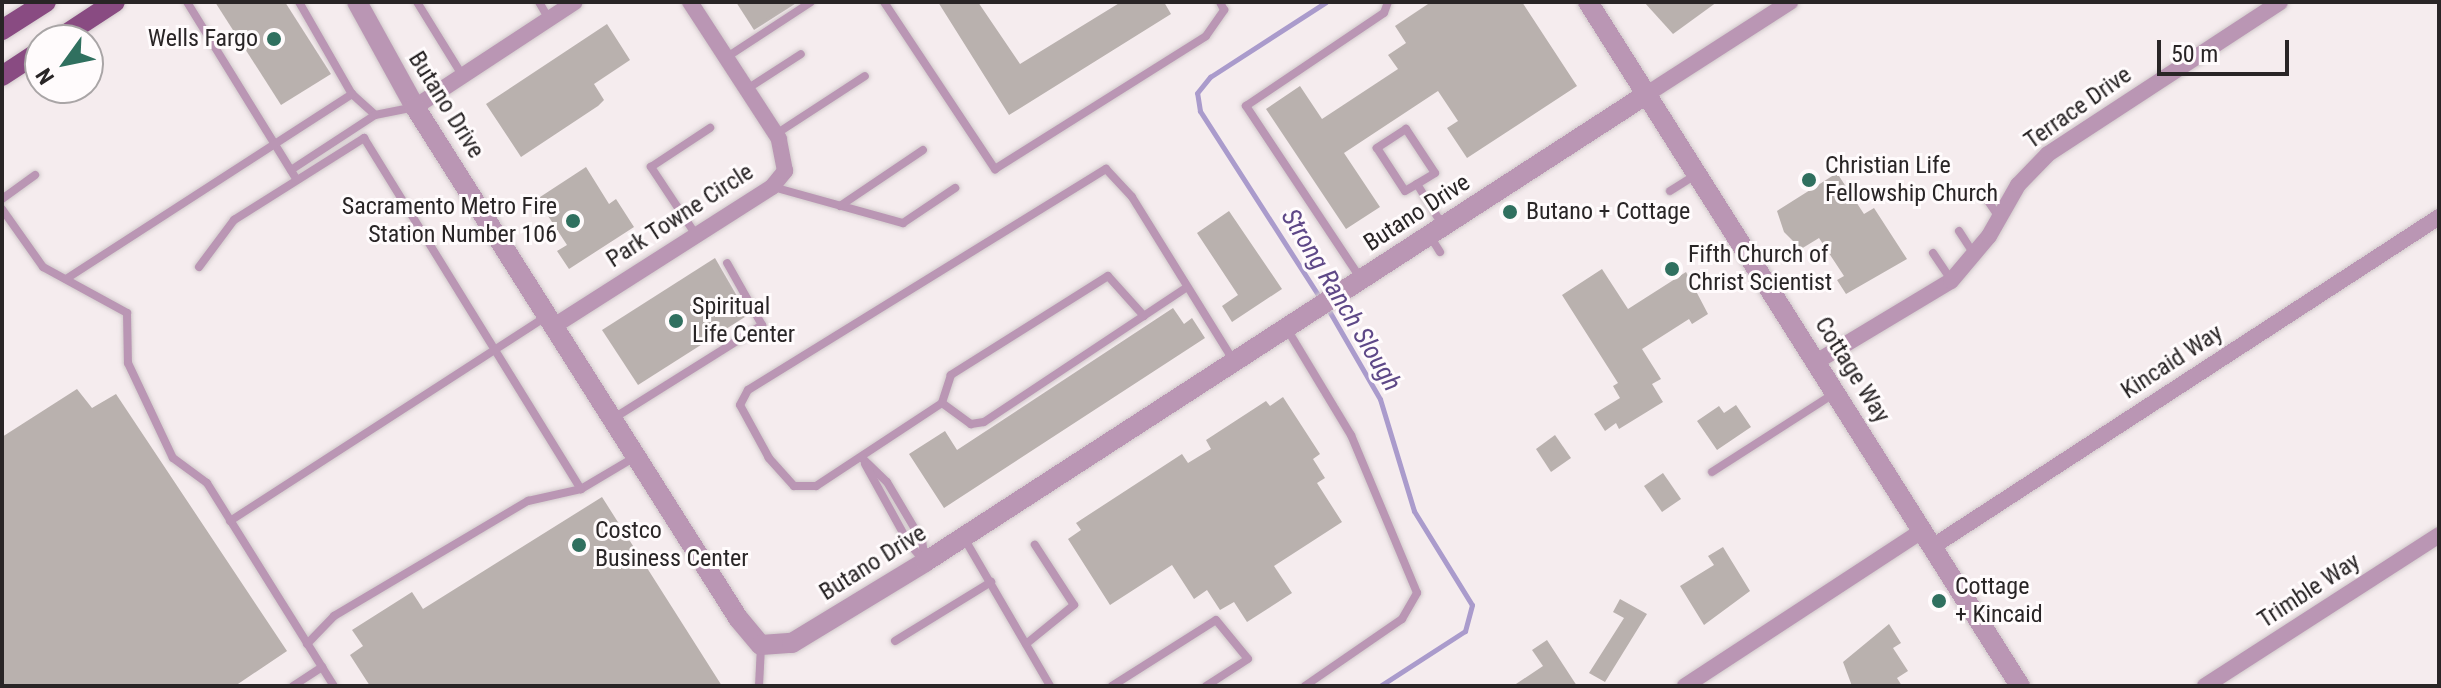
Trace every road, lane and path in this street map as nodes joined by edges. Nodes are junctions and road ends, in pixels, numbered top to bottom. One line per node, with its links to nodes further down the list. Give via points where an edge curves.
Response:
1 (46, 2): 20 (main road)
2 (115, 2): 19 (main road)
3 (200, 2): 17 (lane)
4 (299, 2): 28 (lane)
5 (357, 2): 30 (street, Butano Drive)
6 (417, 2): 25 (lane)
7 (539, 2): 18 (lane)
8 (575, 2): 18 (street)
9 (690, 2): 22 (street, Park Towne Circle)
10 (811, 2): 22 (lane)
11 (884, 2): 12 (lane, via 995,169 1206,36 1224,10)
12 (1220, 2)
13 (1388, 2): 58 (lane, via 1384,13 1246,106)
14 (1588, 2): 29 (street, Cottage Way)
15 (1790, 2): 29 (street)
16 (2280, 2): 48 (street, Terrace Drive, via 2048,154 2018,185)
17 (189, 5): 34 (lane)
18 (549, 19): 25 (street)
19 (81, 24)
20 (2, 30)
21 (801, 54): 27 (lane)
22 (726, 57): 27 (street, Park Towne Circle)
23 (24, 62): 24 (main road)
24 (2, 76)
25 (462, 76): 30 (street)
26 (865, 76): 33 (lane)
27 (747, 89): 33 (street, Park Towne Circle)
28 (352, 94): 31 (lane); 34 (lane)
29 (1644, 96): 37 (street, Cottage Way); 52 (street, Butano Drive)
30 (415, 107): 31 (lane); 62 (street, Butano Drive)
31 (375, 115): 36 (lane)
32 (710, 128): 51 (lane, via 651,167)
33 (776, 134): 41 (street, Park Towne Circle, via 786,157 785,171)
34 (274, 144): 36 (lane); 57 (lane)
35 (923, 150): 46 (lane)
36 (291, 170): 39 (lane)
37 (1697, 174): 43 (lane); 66 (street, Cottage Way)
38 (35, 175): 45 (lane)
39 (297, 180): 56 (lane, via 234,220); 64 (lane, via 364,138)
40 (1417, 184): 40 (lane, via 1405,191 1377,148 1406,129 1435,173); 52 (lane)
41 (772, 187): 46 (lane); 51 (street, Park Towne Circle)
42 (955, 188): 46 (lane, via 903,223)
43 (1670, 191)
44 (1984, 195): 48 (lane)
45 (2, 199)
46 (840, 206)
47 (3, 214): 57 (lane, via 43,267)
48 (1999, 217): 54 (street, Terrace Drive)
49 (2439, 217): 79 (street, Kincaid Way)
50 (1959, 231): 54 (lane)
51 (696, 235): 62 (street, Park Towne Circle)
52 (1438, 238): 58 (street, Butano Drive)
53 (1933, 253): 59 (lane)
54 (1975, 256): 59 (street, Terrace Drive)
55 (727, 263): 69 (lane, via 762,325)
56 (199, 267)
57 (66, 279): 76 (lane, via 127,313 128,363 173,458 207,483)
58 (1362, 280): 63 (street, Butano Drive)
59 (1951, 281): 66 (street, Terrace Drive)
60 (1187, 287): 61 (lane); 65 (lane); 71 (lane, via 1132,197 1115,175 1098,170 748,390 740,405 769,458 794,486 816,486)
61 (1144, 316): 68 (lane, via 984,422 971,424); 68 (lane, via 1108,276 951,375)
62 (551, 321): 64 (lane); 69 (street, Butano Drive)
63 (1286, 328): 65 (street, Butano Drive); 94 (lane, via 1351,435 1417,593 1402,619)
64 (495, 349): 73 (lane); 76 (lane)
65 (1234, 361): 78 (street, Butano Drive)
66 (1816, 362): 67 (street, Cottage Way)
67 (1835, 393): 72 (lane); 79 (street, Cottage Way)
68 (942, 403): 71 (lane)
69 (613, 418): 70 (street, Butano Drive)
70 (637, 456): 73 (lane); 86 (street, Butano Drive, via 738,618)
71 (863, 459): 74 (lane); 75 (lane)
72 (1712, 472)
73 (581, 489): 84 (lane, via 528,501 334,616)
74 (894, 495): 75 (lane); 81 (lane, via 922,541)
75 (883, 501): 81 (lane)
76 (230, 521): 84 (lane)
77 (2439, 535): 97 (street, Trimble Way)
78 (964, 537): 81 (street, Butano Drive); 82 (lane)
79 (1927, 539): 95 (street, Kincaid Way); 96 (street, Cottage Way)
80 (1035, 545): 85 (lane, via 1074,605)
81 (925, 562): 86 (street, Butano Drive, via 792,643)
82 (991, 582): 83 (lane); 85 (lane)
83 (895, 641)
84 (307, 644): 87 (lane)
85 (1026, 644): 91 (lane)
86 (761, 645): 90 (lane)
87 (322, 667): 88 (lane); 89 (lane)
88 (293, 686)
89 (334, 686)
90 (759, 686)
91 (1050, 686)
92 (1112, 686): 93 (lane, via 1216,620 1248,659)
93 (1208, 686)
94 (1305, 686)
95 (1685, 686)
96 (2020, 686)
97 (2205, 686)

